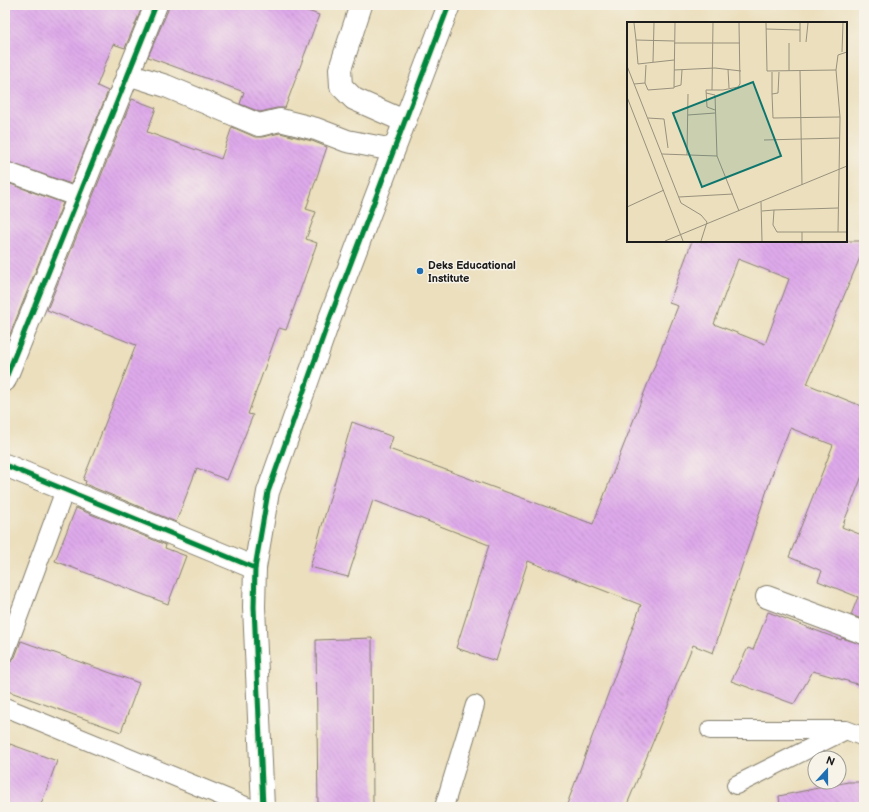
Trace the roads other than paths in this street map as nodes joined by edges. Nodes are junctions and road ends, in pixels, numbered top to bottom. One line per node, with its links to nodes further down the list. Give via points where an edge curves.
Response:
1 (156, 5): 4 (street)
2 (361, 5): 5 (street, via 340,69 341,86 354,98)
3 (449, 5): 5 (street)
4 (128, 74): 6 (street, via 166,86 259,125 280,120 316,129 347,142); 8 (street)
5 (404, 121): 6 (street)
6 (393, 150): 12 (street, via 268,492)
7 (5, 170): 8 (lane)
8 (79, 198): 9 (street)
9 (5, 380)
10 (5, 465): 11 (street)
11 (65, 490): 12 (street); 15 (lane)
12 (255, 568): 23 (street, via 254,607)
13 (767, 597): 14 (street)
14 (864, 633)
15 (5, 653)
16 (475, 705): 24 (lane)
17 (5, 707): 22 (lane)
18 (710, 730): 19 (lane)
19 (846, 730): 20 (lane); 21 (lane)
20 (864, 737)
21 (736, 785)
22 (248, 807)
23 (263, 807)
24 (444, 807)

